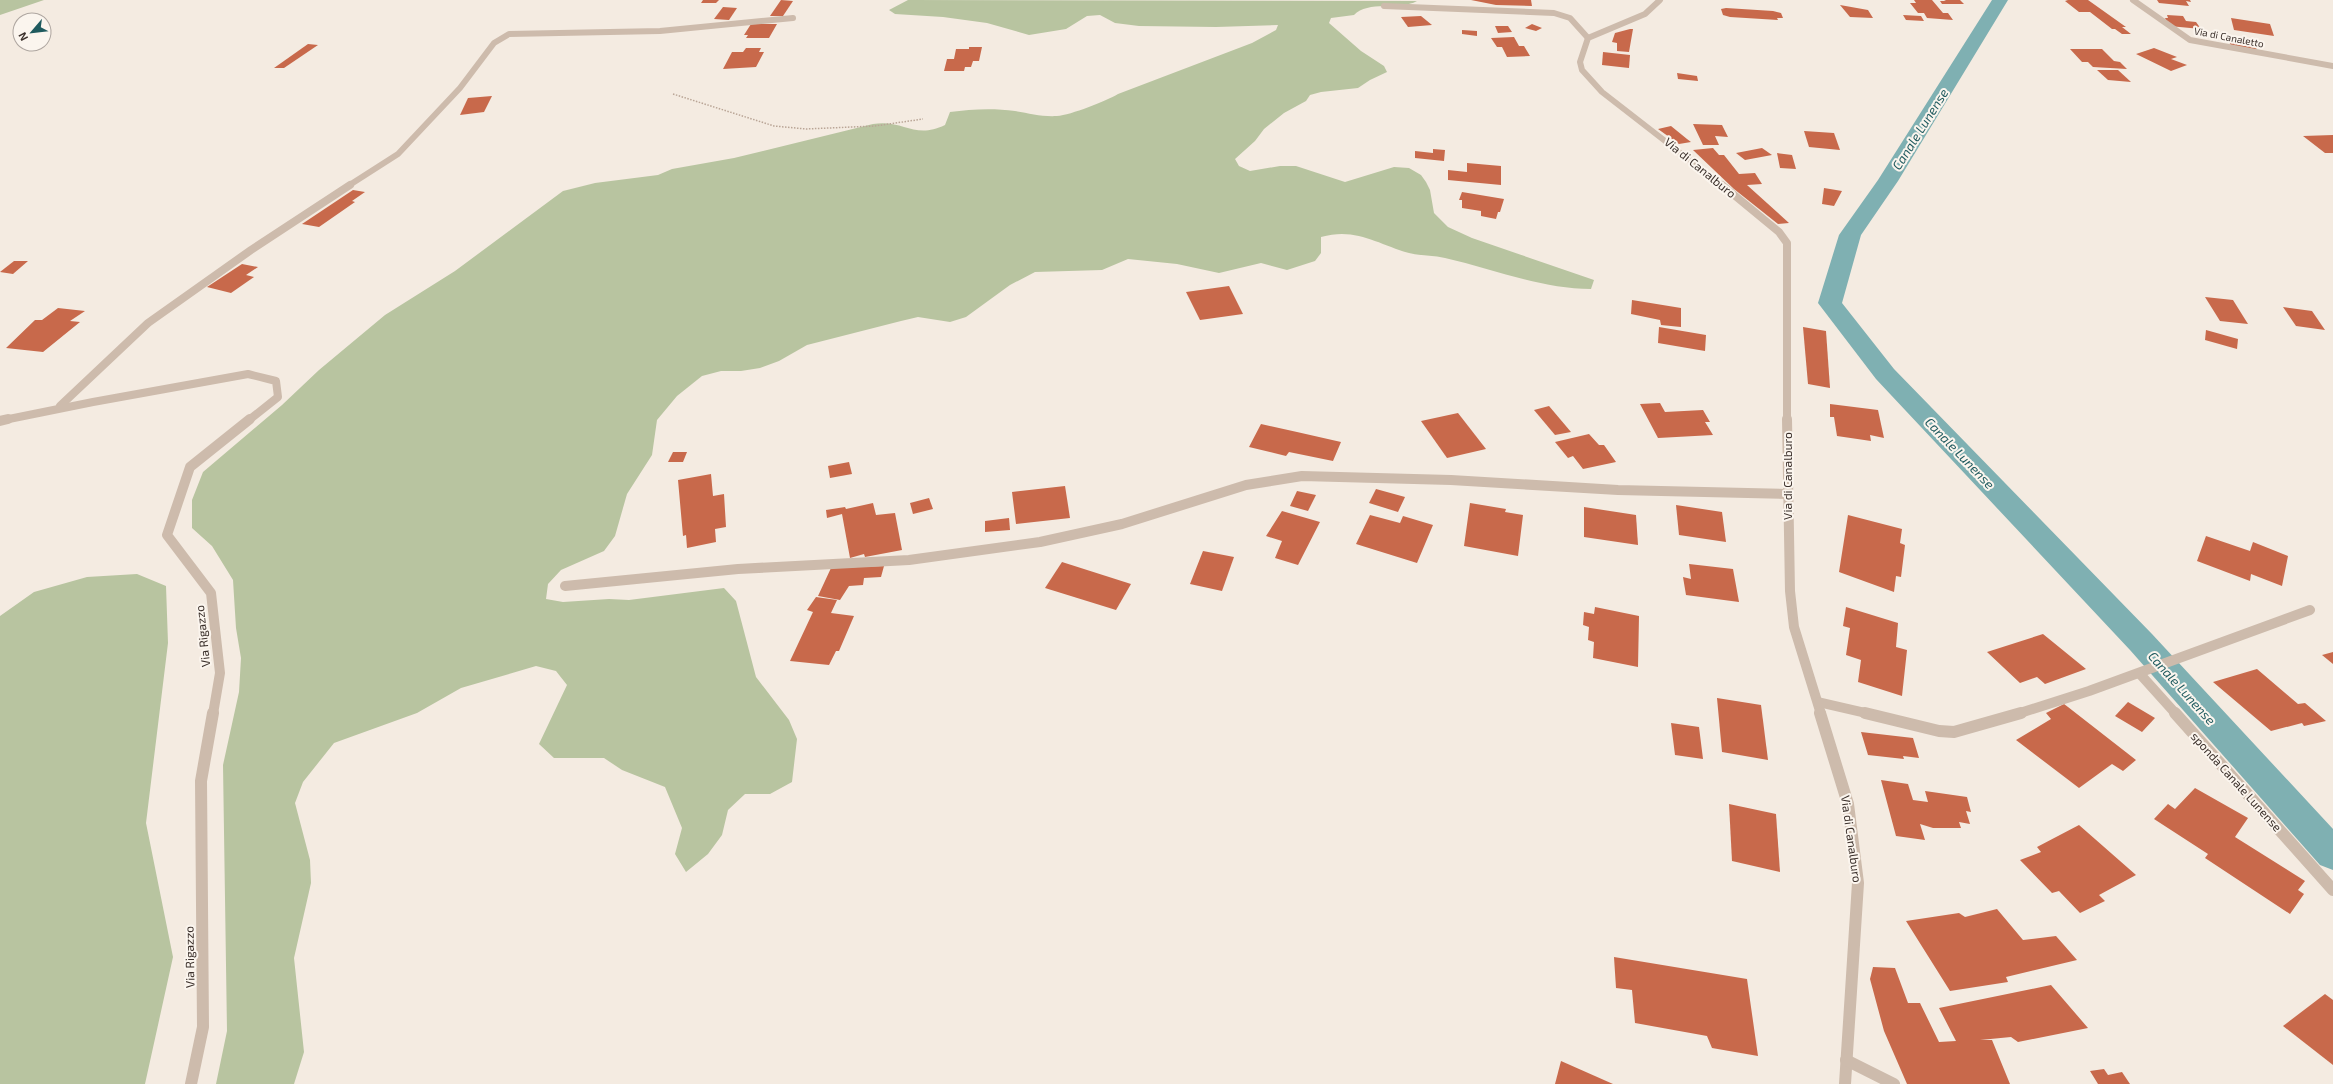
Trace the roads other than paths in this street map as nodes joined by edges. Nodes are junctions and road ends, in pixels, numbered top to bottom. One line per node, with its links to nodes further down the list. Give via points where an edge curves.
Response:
1 (1660, 0): 5 (street, via 1645,14)
2 (2133, 0): 6 (street, Via di Canaletto, via 2151,9 2175,34 2190,40)
3 (1384, 6): 5 (street, via 1554,13 1570,18)
4 (793, 18): 7 (street, via 660,31 531,32 509,34 501,38 494,43 460,88 398,154 251,250 148,323)
5 (1588, 38): 9 (street, Via di Canalburo, via 1580,62 1582,70 1602,92 1691,160 1779,232 1787,243)
6 (2333, 66)
7 (60, 406): 8 (street, Via Rigazzo); 16 (street, Via Rigazzo, via 158,392 248,374 276,381 278,397 190,467 167,535 211,593 220,673 201,782 203,1028)
8 (0, 421)
9 (1788, 494): 10 (street, via 1618,490 1451,480 1302,476 1246,485 1122,524 1040,542 909,560 738,569); 13 (street, Via di Canalburo, via 1790,591 1794,627)
10 (565, 586)
11 (2310, 610): 12 (street)
12 (2140, 674): 13 (street, via 1954,732 1939,732); 14 (street, sponda Canale Lunense)
13 (1818, 702): 15 (street, Via di Canalburo, via 1848,804 1858,883)
14 (2333, 890)
15 (1846, 1060): 17 (street, Via di Canalburo); 18 (street)
16 (191, 1084)
17 (1845, 1084)
18 (1894, 1084)

